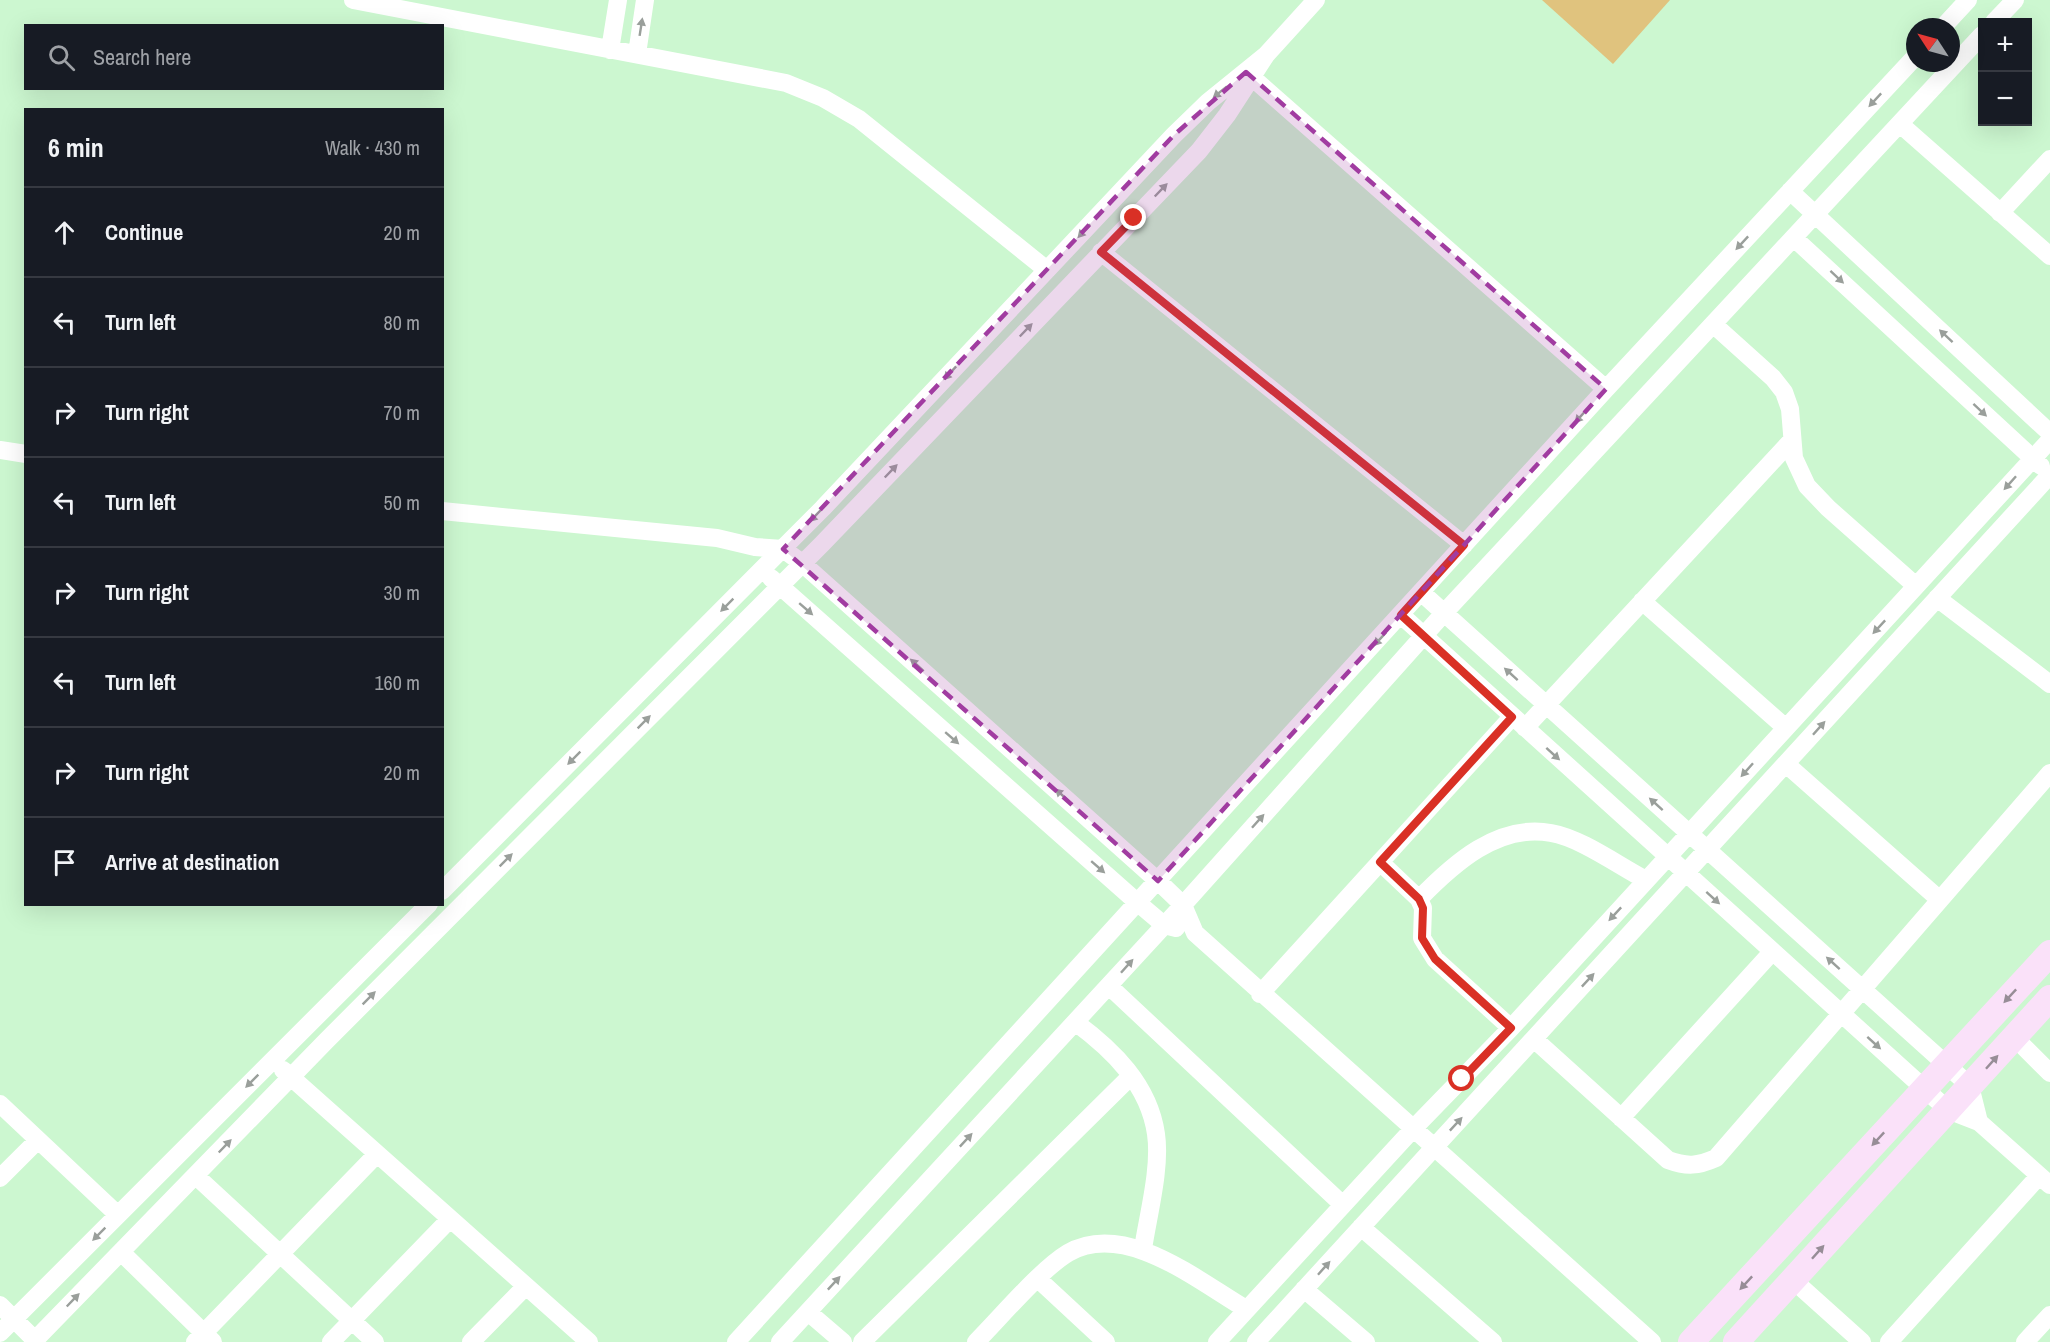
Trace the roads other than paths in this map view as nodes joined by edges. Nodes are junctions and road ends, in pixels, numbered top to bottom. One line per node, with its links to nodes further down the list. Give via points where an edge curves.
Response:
1 (353, 0): 10 (street)
2 (618, 0): 10 (street)
3 (645, 0): 11 (street, one-way to 3)
4 (1316, 0): 13 (street)
5 (1968, 0): 7 (street)
6 (2015, 0): 8 (street)
7 (1951, 18)
8 (1998, 18)
9 (1978, 40): 14 (street)
10 (610, 50): 11 (street)
11 (637, 54): 22 (street, via 786,83 823,98 860,119)
12 (1906, 67): 16 (street, one-way to 16)
13 (1249, 74): 20 (street, one-way to 13, via 1198,151 1227,115); 22 (street, one-way to 22, via 1174,135); 24 (street)
14 (1900, 124): 17 (street); 18 (street)
15 (2050, 159): 17 (street)
16 (1790, 191): 18 (street); 24 (street, one-way to 24)
17 (2000, 213): 21 (street)
18 (1815, 214): 19 (street); 25 (street, one-way to 18)
19 (1794, 238): 23 (street); 30 (street, one-way to 30)
20 (1101, 252): 33 (street); 36 (street, one-way to 20)
21 (2050, 256)
22 (1047, 270): 35 (street, one-way to 35)
23 (1713, 324): 27 (street, via 1784,392 1790,409); 43 (street)
24 (1606, 389): 33 (street, one-way to 33)
25 (2050, 433)
26 (2050, 440): 30 (street)
27 (1791, 441): 39 (street, via 1807,486); 42 (street)
28 (0, 450): 29 (street)
29 (24, 454)
30 (2033, 458): 31 (street); 39 (street, one-way to 39)
31 (2050, 475): 41 (street)
32 (444, 511): 34 (street, via 682,534)
33 (1464, 545): 40 (street)
34 (755, 547): 35 (street); 37 (street)
35 (783, 549): 36 (street); 37 (street)
36 (802, 563): 38 (street); 58 (street, one-way to 36)
37 (762, 569): 38 (street); 59 (street, one-way to 59)
38 (779, 585): 62 (street, one-way to 62); 82 (street, one-way to 38)
39 (1916, 586): 49 (street, one-way to 49)
40 (1422, 593): 43 (street); 44 (street)
41 (1938, 598): 46 (street); 50 (street, one-way to 41)
42 (1642, 601): 47 (street); 49 (street)
43 (1444, 613): 45 (street); 47 (street, one-way to 43)
44 (1401, 615): 45 (street); 58 (street, one-way to 58)
45 (1424, 636): 48 (street); 63 (street, one-way to 45)
46 (2050, 684)
47 (1547, 706): 48 (street); 52 (street, one-way to 47)
48 (1519, 723): 54 (street, one-way to 54); 55 (street)
49 (1786, 728): 52 (street, one-way to 52)
50 (1786, 764): 53 (street); 61 (street)
51 (2050, 773): 61 (street)
52 (1689, 834): 53 (street); 54 (street)
53 (1707, 850): 56 (street); 70 (street, one-way to 53)
54 (1668, 857): 56 (street); 57 (street)
55 (1380, 862): 60 (street); 71 (street)
56 (1686, 873): 67 (street, one-way to 67); 77 (street, one-way to 56)
57 (1646, 880): 60 (street, via 1572,841 1532,831 1489,843 1440,878); 75 (street, one-way to 75)
58 (1158, 881): 62 (street); 63 (street)
59 (444, 889)
60 (1419, 899): 75 (street, via 1423,908 1422,938 1427,950)
61 (1940, 900): 70 (street)
62 (1138, 903): 65 (street); 120 (street)
63 (1183, 905): 65 (street); 66 (street)
64 (427, 906): 78 (street)
65 (1164, 925): 66 (street); 69 (street, one-way to 65)
66 (1195, 933): 71 (street)
67 (1772, 952): 73 (street); 87 (street)
68 (2050, 953): 79 (street, one-way to 79)
69 (1109, 986): 74 (street); 96 (street)
70 (1862, 989): 73 (street); 79 (street)
71 (1260, 994): 89 (street)
72 (2050, 998): 76 (street)
73 (1841, 1014): 84 (street, one-way to 84); 87 (street, via 1716,1158 1700,1165 1683,1166 1668,1161)
74 (1075, 1023): 81 (street, via 1107,1046); 109 (street, one-way to 74)
75 (1511, 1028): 89 (street)
76 (2014, 1037): 80 (street); 83 (street, one-way to 76)
77 (1534, 1039): 87 (street); 91 (street, one-way to 77)
78 (273, 1061): 82 (street); 97 (street, one-way to 97)
79 (1947, 1065): 83 (street); 84 (street)
80 (2050, 1072)
81 (1131, 1076): 100 (street, via 1146,1098 1156,1136); 123 (street)
82 (292, 1078): 92 (street); 93 (street, one-way to 82)
83 (1970, 1086): 86 (street); 88 (street)
84 (1924, 1089): 86 (street); 131 (street, one-way to 131)
85 (0, 1104): 90 (street)
86 (1948, 1110): 88 (street); 104 (street, one-way to 86)
87 (1621, 1118)
88 (1979, 1122): 95 (street)
89 (1413, 1130): 91 (street); 96 (street)
90 (38, 1140): 94 (street); 97 (street)
91 (1434, 1148): 99 (street); 130 (street)
92 (377, 1154): 98 (street); 102 (street)
93 (196, 1176): 101 (street); 102 (street)
94 (0, 1178)
95 (2045, 1181): 134 (street)
96 (1343, 1205): 108 (street)
97 (118, 1215): 111 (street, one-way to 111)
98 (450, 1219): 105 (street); 112 (street)
99 (1362, 1227): 106 (street, one-way to 99); 129 (street)
100 (1143, 1249): 103 (street, via 1118,1242 1092,1244 1068,1253); 108 (street)
101 (121, 1252): 114 (street); 115 (street, one-way to 101)
102 (280, 1254): 112 (street); 114 (street)
103 (1038, 1280): 124 (street); 125 (street)
104 (1793, 1280): 132 (street); 133 (street)
105 (526, 1286): 118 (street); 119 (street)
106 (1304, 1289): 127 (street); 128 (street)
107 (0, 1305): 111 (street)
108 (1246, 1309): 126 (street)
109 (808, 1312): 121 (street); 122 (street)
110 (2050, 1315): 135 (street)
111 (14, 1319): 113 (street); 115 (street)
112 (352, 1320): 116 (street); 117 (street)
113 (0, 1333)
114 (204, 1339)
115 (35, 1341)
116 (331, 1342)
117 (375, 1342)
118 (471, 1342)
119 (589, 1342)
120 (736, 1342)
121 (780, 1342)
122 (843, 1342)
123 (862, 1342)
124 (975, 1342)
125 (1106, 1342)
126 (1217, 1342)
127 (1256, 1342)
128 (1366, 1342)
129 (1493, 1342)
130 (1652, 1342)
131 (1691, 1342)
132 (1736, 1342)
133 (1862, 1342)
134 (1889, 1342)
135 (2025, 1342)

